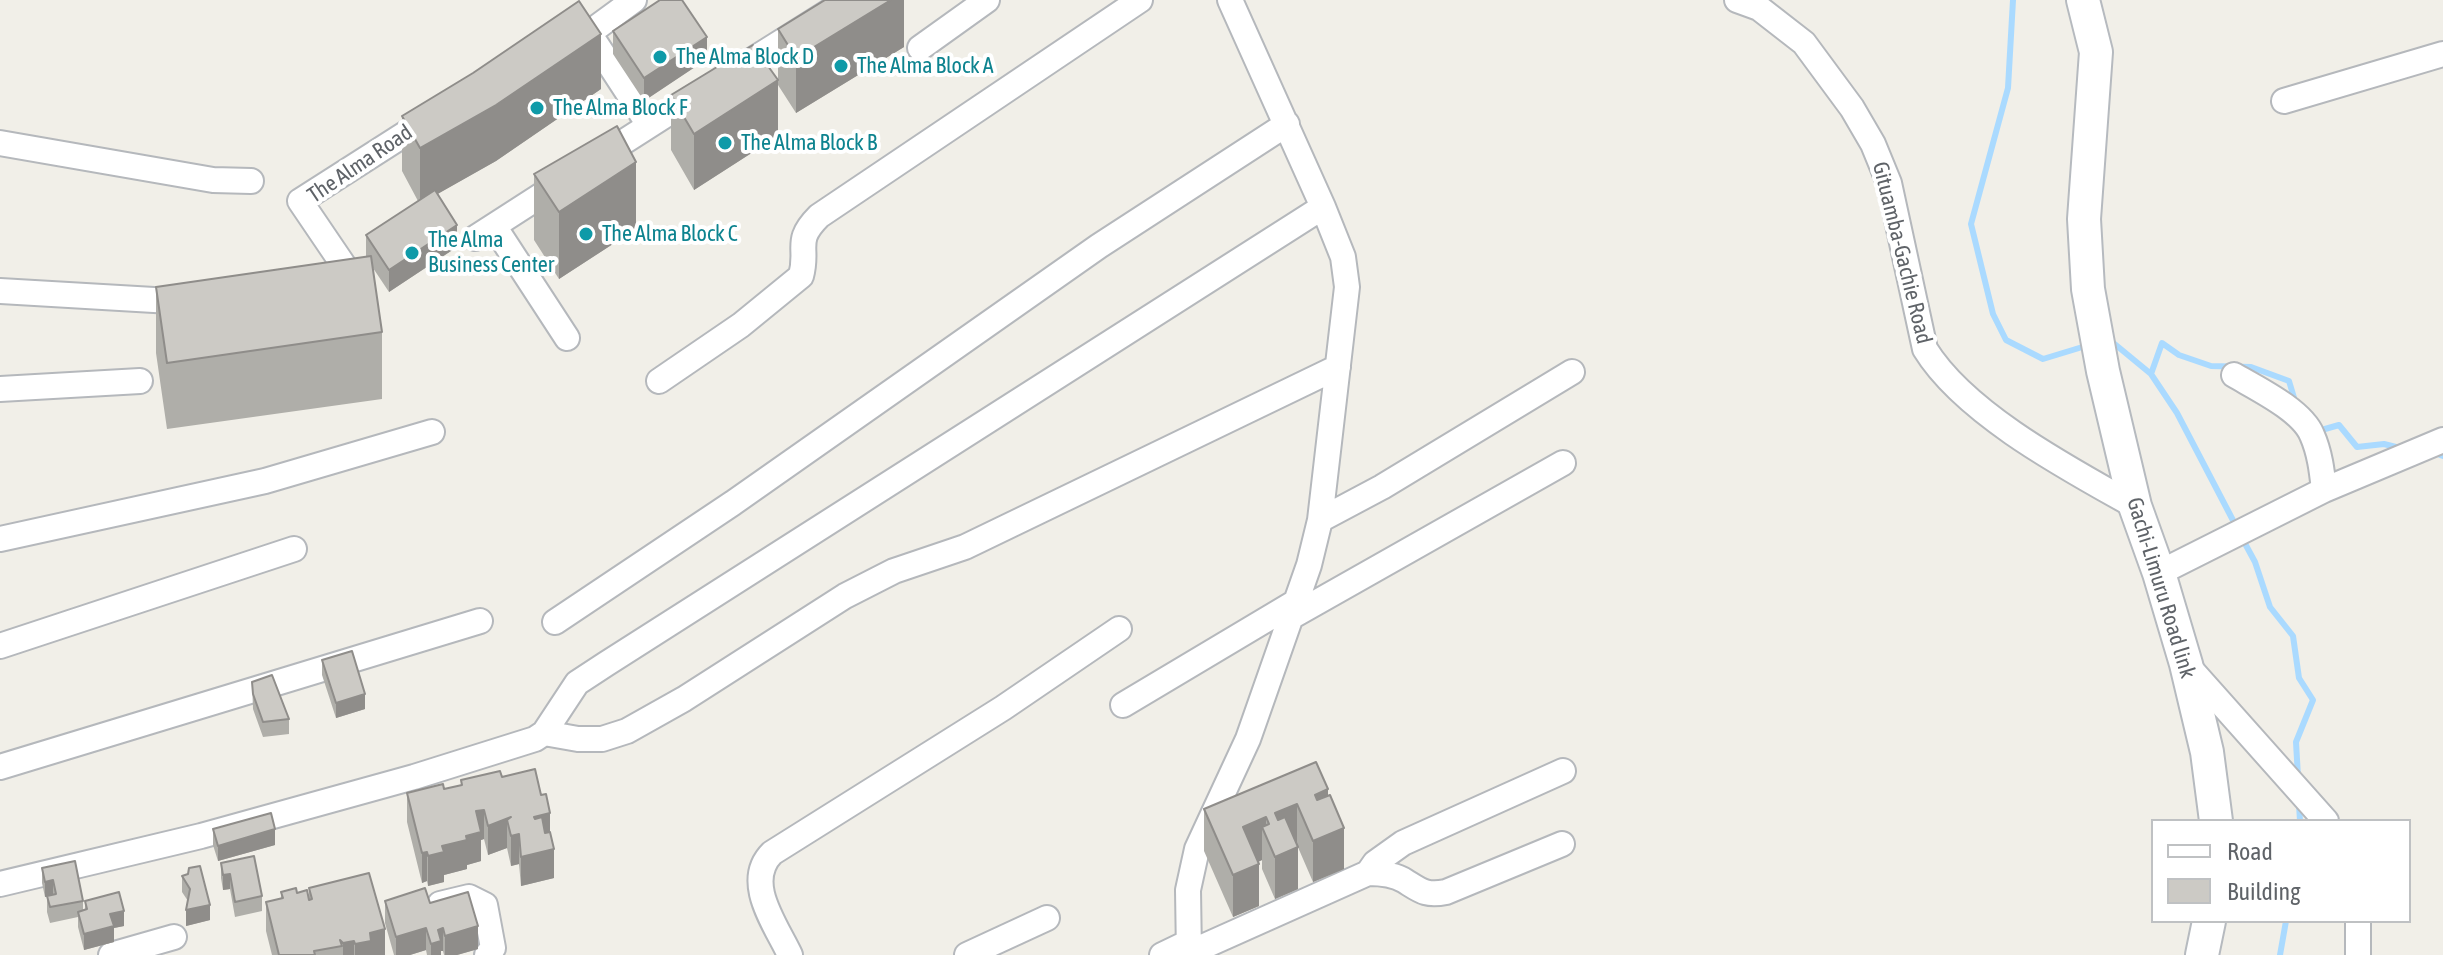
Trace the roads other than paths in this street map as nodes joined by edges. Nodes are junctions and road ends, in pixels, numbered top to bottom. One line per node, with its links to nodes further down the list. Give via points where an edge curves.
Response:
1 (634, 0): 8 (street)
2 (848, 0): 15 (street)
3 (987, 0): 10 (street)
4 (1140, 0): 27 (street, via 819,216 802,238 801,276)
5 (1230, 0): 14 (street)
6 (1737, 0): 33 (street, Gituamba-Gachie Road, via 1759,8 1804,43 1873,144 1889,183 1925,349 1938,369 2000,422)
7 (2083, 0): 33 (main road, Gachi-Limuru Road link, via 2096,52 2084,219 2088,289)
8 (589, 33): 9 (street); 15 (street)
9 (551, 41)
10 (920, 48)
11 (2443, 54): 12 (street)
12 (2284, 101)
13 (445, 108): 21 (street, The Alma Road, via 300,201 369,303)
14 (1287, 124): 18 (street); 40 (street, via 1099,246)
15 (649, 125): 22 (street, via 485,232)
16 (0, 143): 17 (street, via 213,180)
17 (251, 181)
18 (1323, 207): 23 (street, via 1343,257 1347,287); 45 (street, via 587,676 562,702)
19 (0, 291): 20 (street)
20 (213, 303)
21 (352, 310)
22 (567, 338)
23 (1338, 367): 34 (street); 45 (street, via 965,547 894,571 845,596 627,731 602,739)
24 (1572, 372): 34 (street)
25 (2234, 375): 32 (street, via 2285,406 2311,431)
26 (140, 381): 28 (street)
27 (659, 381)
28 (0, 389)
29 (432, 432): 35 (street, via 265,481)
30 (2443, 440): 32 (street)
31 (1563, 463): 38 (street)
32 (2324, 490): 37 (street)
33 (2135, 506): 37 (main road, Gachi-Limuru Road link)
34 (1320, 520): 38 (street)
35 (0, 539)
36 (294, 549): 42 (street)
37 (2159, 573): 43 (main road, Gachi-Limuru Road link)
38 (1292, 610): 44 (street); 58 (street, via 1248,739 1197,849 1188,890)
39 (480, 621): 46 (street)
40 (555, 622)
41 (1119, 629): 61 (street, via 772,853 763,862 759,884)
42 (0, 646)
43 (2186, 664): 48 (main road, Gachi-Limuru Road link, via 2207,752); 49 (street)
44 (1123, 705)
45 (544, 733): 52 (street, via 517,747 414,777)
46 (0, 767)
47 (1563, 771): 51 (street, via 1403,843)
48 (2216, 819)
49 (2324, 819)
50 (1562, 844): 51 (street, via 1431,895 1418,892 1404,879)
51 (1368, 873): 58 (street)
52 (0, 884)
53 (430, 907): 60 (street, via 469,897 485,905 493,948)
54 (1047, 918): 62 (street)
55 (2209, 923): 64 (main road)
56 (2358, 923): 65 (street)
57 (174, 937): 59 (street)
58 (1189, 950): 63 (street)
59 (111, 955)
60 (487, 955)
61 (790, 955)
62 (967, 955)
63 (1162, 955)
64 (2202, 955)
65 (2358, 955)

